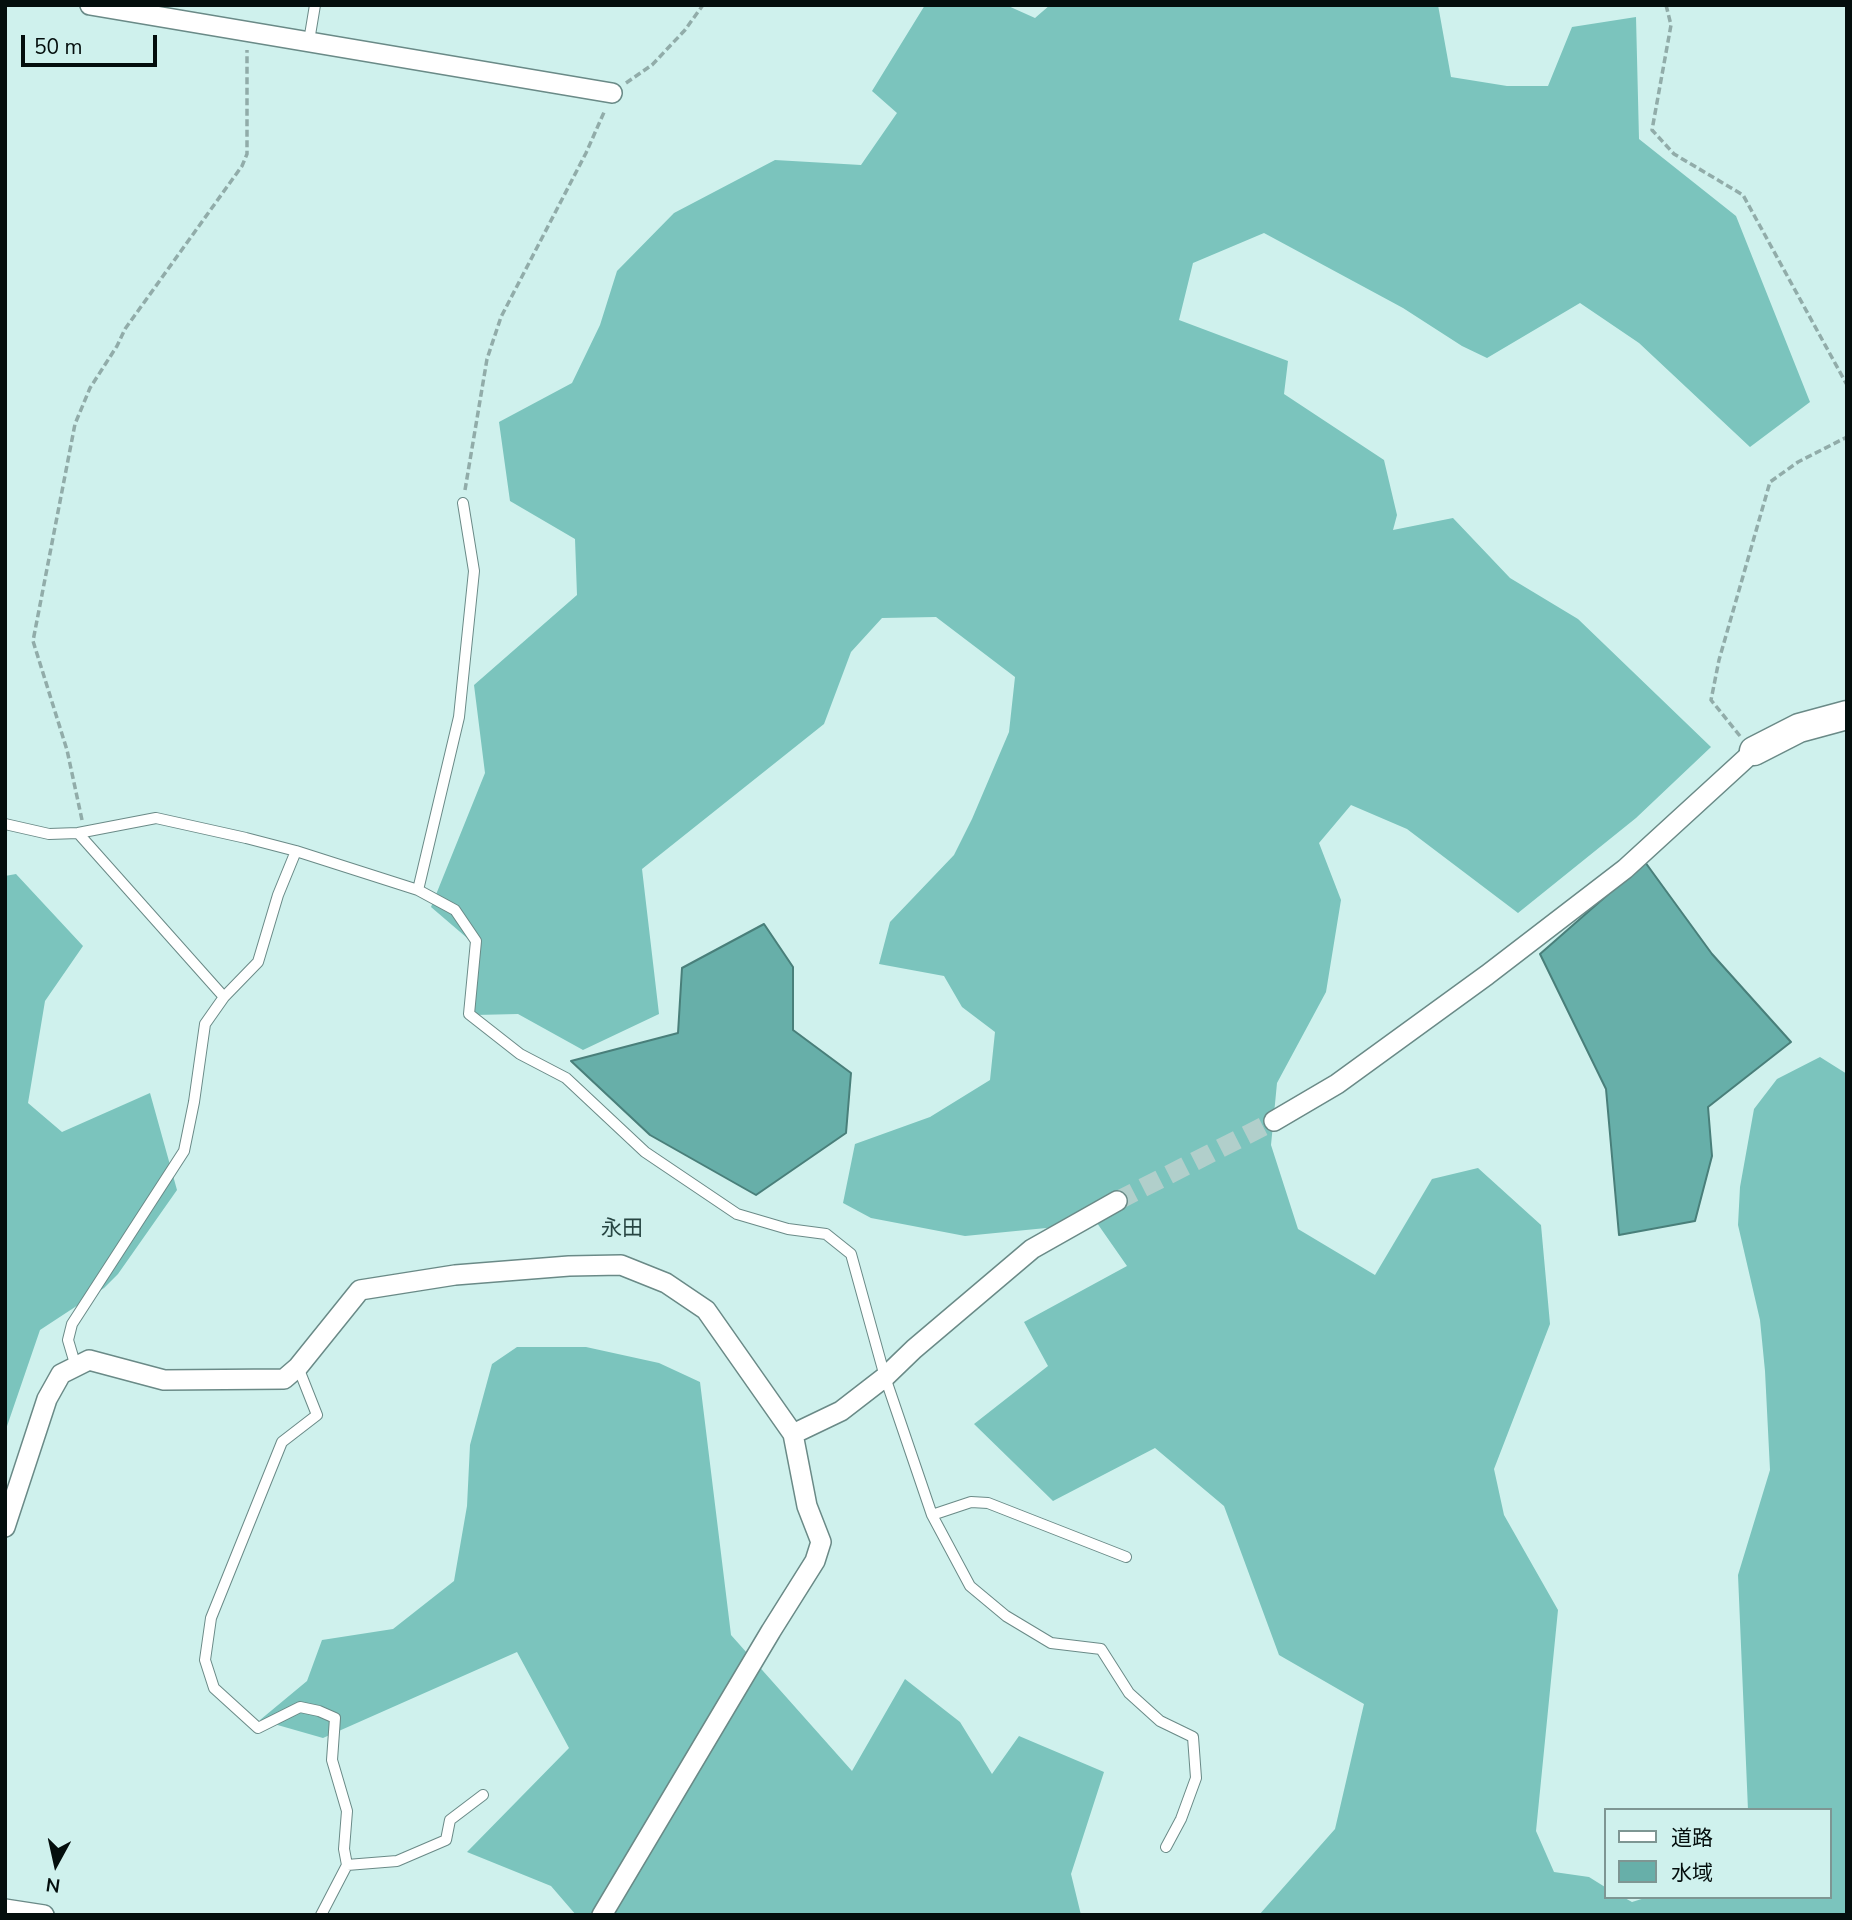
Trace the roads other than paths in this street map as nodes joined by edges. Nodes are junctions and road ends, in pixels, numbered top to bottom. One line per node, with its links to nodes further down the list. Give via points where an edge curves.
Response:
1 (90, 5): 3 (street)
2 (315, 5): 3 (lane)
3 (309, 41): 4 (street)
4 (612, 93)
5 (463, 503): 11 (lane, via 474,571 459,717)
6 (1847, 715): 7 (street, via 1799,728)
7 (1754, 751): 13 (street, via 1625,869 1348,1076)
8 (5, 824): 9 (lane, via 49,834)
9 (78, 833): 10 (lane, via 156,818); 12 (lane)
10 (296, 851): 11 (lane); 12 (lane, via 258,962)
11 (418, 890): 17 (lane, via 455,910 476,941 469,1014 520,1054 566,1078 645,1152 737,1214 788,1229 827,1234 851,1254)
12 (224, 997): 15 (lane, via 205,1024 184,1151 72,1324 68,1340)
13 (1274, 1121)
14 (1117, 1201): 17 (street, via 1032,1249)
15 (76, 1367): 16 (street, via 89,1360 164,1380 284,1379); 20 (street, via 61,1374 47,1399)
16 (298, 1367): 18 (street, via 360,1290 455,1275 621,1265 666,1283 706,1310); 24 (lane, via 317,1415 282,1441 211,1618 205,1660 214,1688 258,1728 300,1707 335,1718 332,1760 347,1811)
17 (884, 1377): 18 (street, via 841,1411); 19 (lane)
18 (793, 1434): 28 (street, via 807,1506 821,1542 815,1561)
19 (932, 1515): 21 (lane, via 971,1502 988,1503); 23 (lane, via 970,1586 1006,1616 1051,1643 1101,1648 1129,1693 1160,1721 1193,1737 1196,1778)
20 (5, 1527)
21 (1126, 1557)
22 (483, 1795): 24 (lane, via 450,1820 446,1840 397,1861)
23 (1166, 1847)
24 (347, 1866): 27 (lane)
25 (5, 1909): 26 (street)
26 (44, 1915)
27 (321, 1915)
28 (601, 1915)

